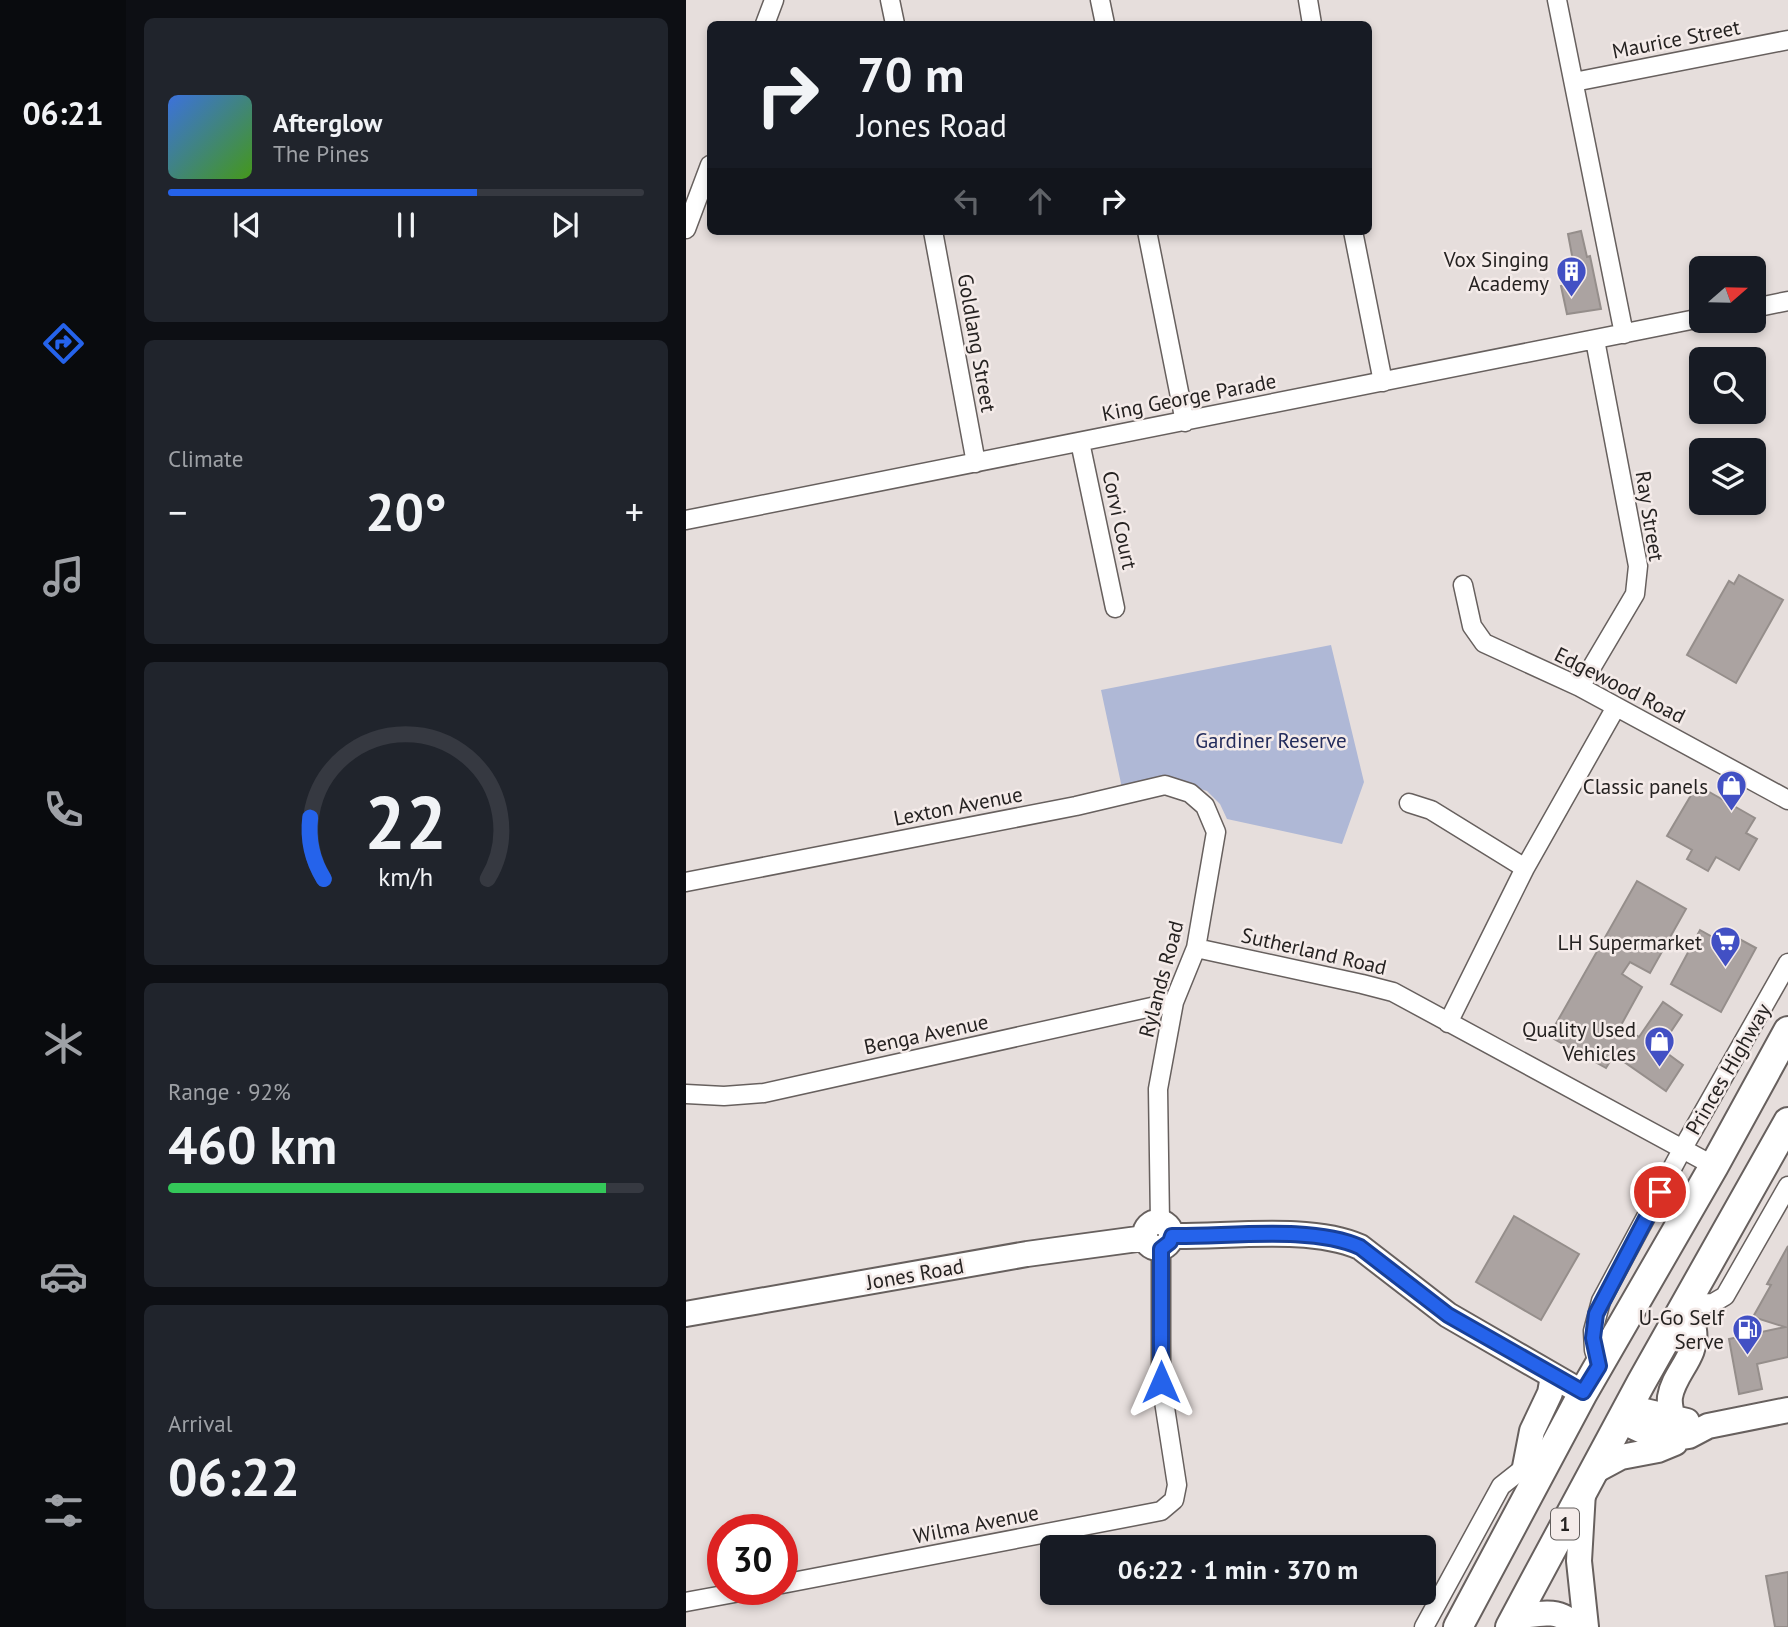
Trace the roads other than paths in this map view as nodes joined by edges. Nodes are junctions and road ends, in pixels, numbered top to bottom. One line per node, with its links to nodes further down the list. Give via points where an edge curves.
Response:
1 (774, 0): 6 (street)
2 (890, 0): 7 (street)
3 (1100, 0): 8 (street)
4 (1308, 0): 9 (street)
5 (1557, 0): 11 (street)
6 (766, 21)
7 (894, 21)
8 (1104, 21)
9 (1312, 21)
10 (1788, 40): 11 (street, Maurice Street)
11 (1574, 82): 20 (street)
12 (707, 173): 13 (street)
13 (686, 229)
14 (934, 235): 25 (street, Goldlang Street)
15 (1148, 235): 23 (street)
16 (1354, 235): 22 (street)
17 (1788, 301): 18 (street)
18 (1766, 306)
19 (1689, 320): 20 (street, King George Parade)
20 (1623, 334): 21 (street, King George Parade)
21 (1595, 340): 22 (street, King George Parade); 29 (street, Ray Street, via 1639,566 1635,594)
22 (1383, 382): 23 (street, King George Parade)
23 (1185, 422): 24 (street, King George Parade)
24 (1080, 442): 25 (street, King George Parade); 28 (street, Corvi Court)
25 (976, 463): 26 (street, King George Parade)
26 (686, 520)
27 (1463, 585): 29 (street, Edgewood Road, via 1472,626 1484,643)
28 (1115, 608)
29 (1580, 687): 30 (street, Edgewood Road)
30 (1616, 707): 31 (street, Edgewood Road); 34 (street)
31 (1788, 800)
32 (1409, 803): 34 (street, via 1431,810)
33 (1216, 832): 35 (street, Lexton Avenue, via 1205,806 1190,793 1165,785); 36 (street, Rylands Road)
34 (1525, 868): 39 (street)
35 (686, 882)
36 (1196, 948): 38 (street, Rylands Road); 39 (street, Sutherland Road, via 1393,992)
37 (1788, 963): 43 (street, Princes Highway)
38 (1174, 1002): 41 (street, Benga Avenue, via 764,1093); 46 (street, Rylands Road, via 1158,1089)
39 (1448, 1023): 43 (street, Sutherland Road)
40 (1788, 1031): 44 (highway, Princes Highway / 1)
41 (686, 1094)
42 (1788, 1122): 47 (highway, 1)
43 (1683, 1148): 44 (street, Sutherland Road); 49 (street, Princes Highway, via 1596,1314 1593,1338)
44 (1714, 1166): 49 (highway, Princes Highway / 1)
45 (1788, 1185): 47 (street, via 1725,1296 1713,1303)
46 (1159, 1236): 48 (main road, Jones Road, via 1027,1254); 50 (main road, Jones Road, via 1292,1235 1345,1240 1448,1315); 57 (street, Rylands Road, via 1161,1382 1177,1485)
47 (1685, 1304): 53 (highway, 1); 54 (main road, via 1695,1340 1670,1401)
48 (686, 1314)
49 (1599, 1366): 51 (highway, Princes Highway / 1)
50 (1553, 1376): 51 (main road, Jones Road); 55 (main road, via 1550,1394 1530,1435)
51 (1583, 1392): 53 (highway); 55 (highway, Princes Highway / 1)
52 (1788, 1410): 54 (main road)
53 (1625, 1414): 54 (main road); 56 (highway, 1)
54 (1690, 1427): 56 (main road, via 1663,1449 1620,1457)
55 (1532, 1470): 63 (street, via 1501,1486); 64 (highway, Princes Highway / 1)
56 (1588, 1481): 62 (highway, 1); 66 (main road, via 1579,1570)
57 (1174, 1500): 58 (street, Wilma Avenue, via 1161,1511)
58 (798, 1581)
59 (707, 1598): 60 (street)
60 (686, 1602)
61 (1548, 1620): 62 (main road); 65 (main road, via 1568,1618)
62 (1513, 1622)
63 (1424, 1627)
64 (1458, 1627)
65 (1575, 1627)
66 (1586, 1627)

